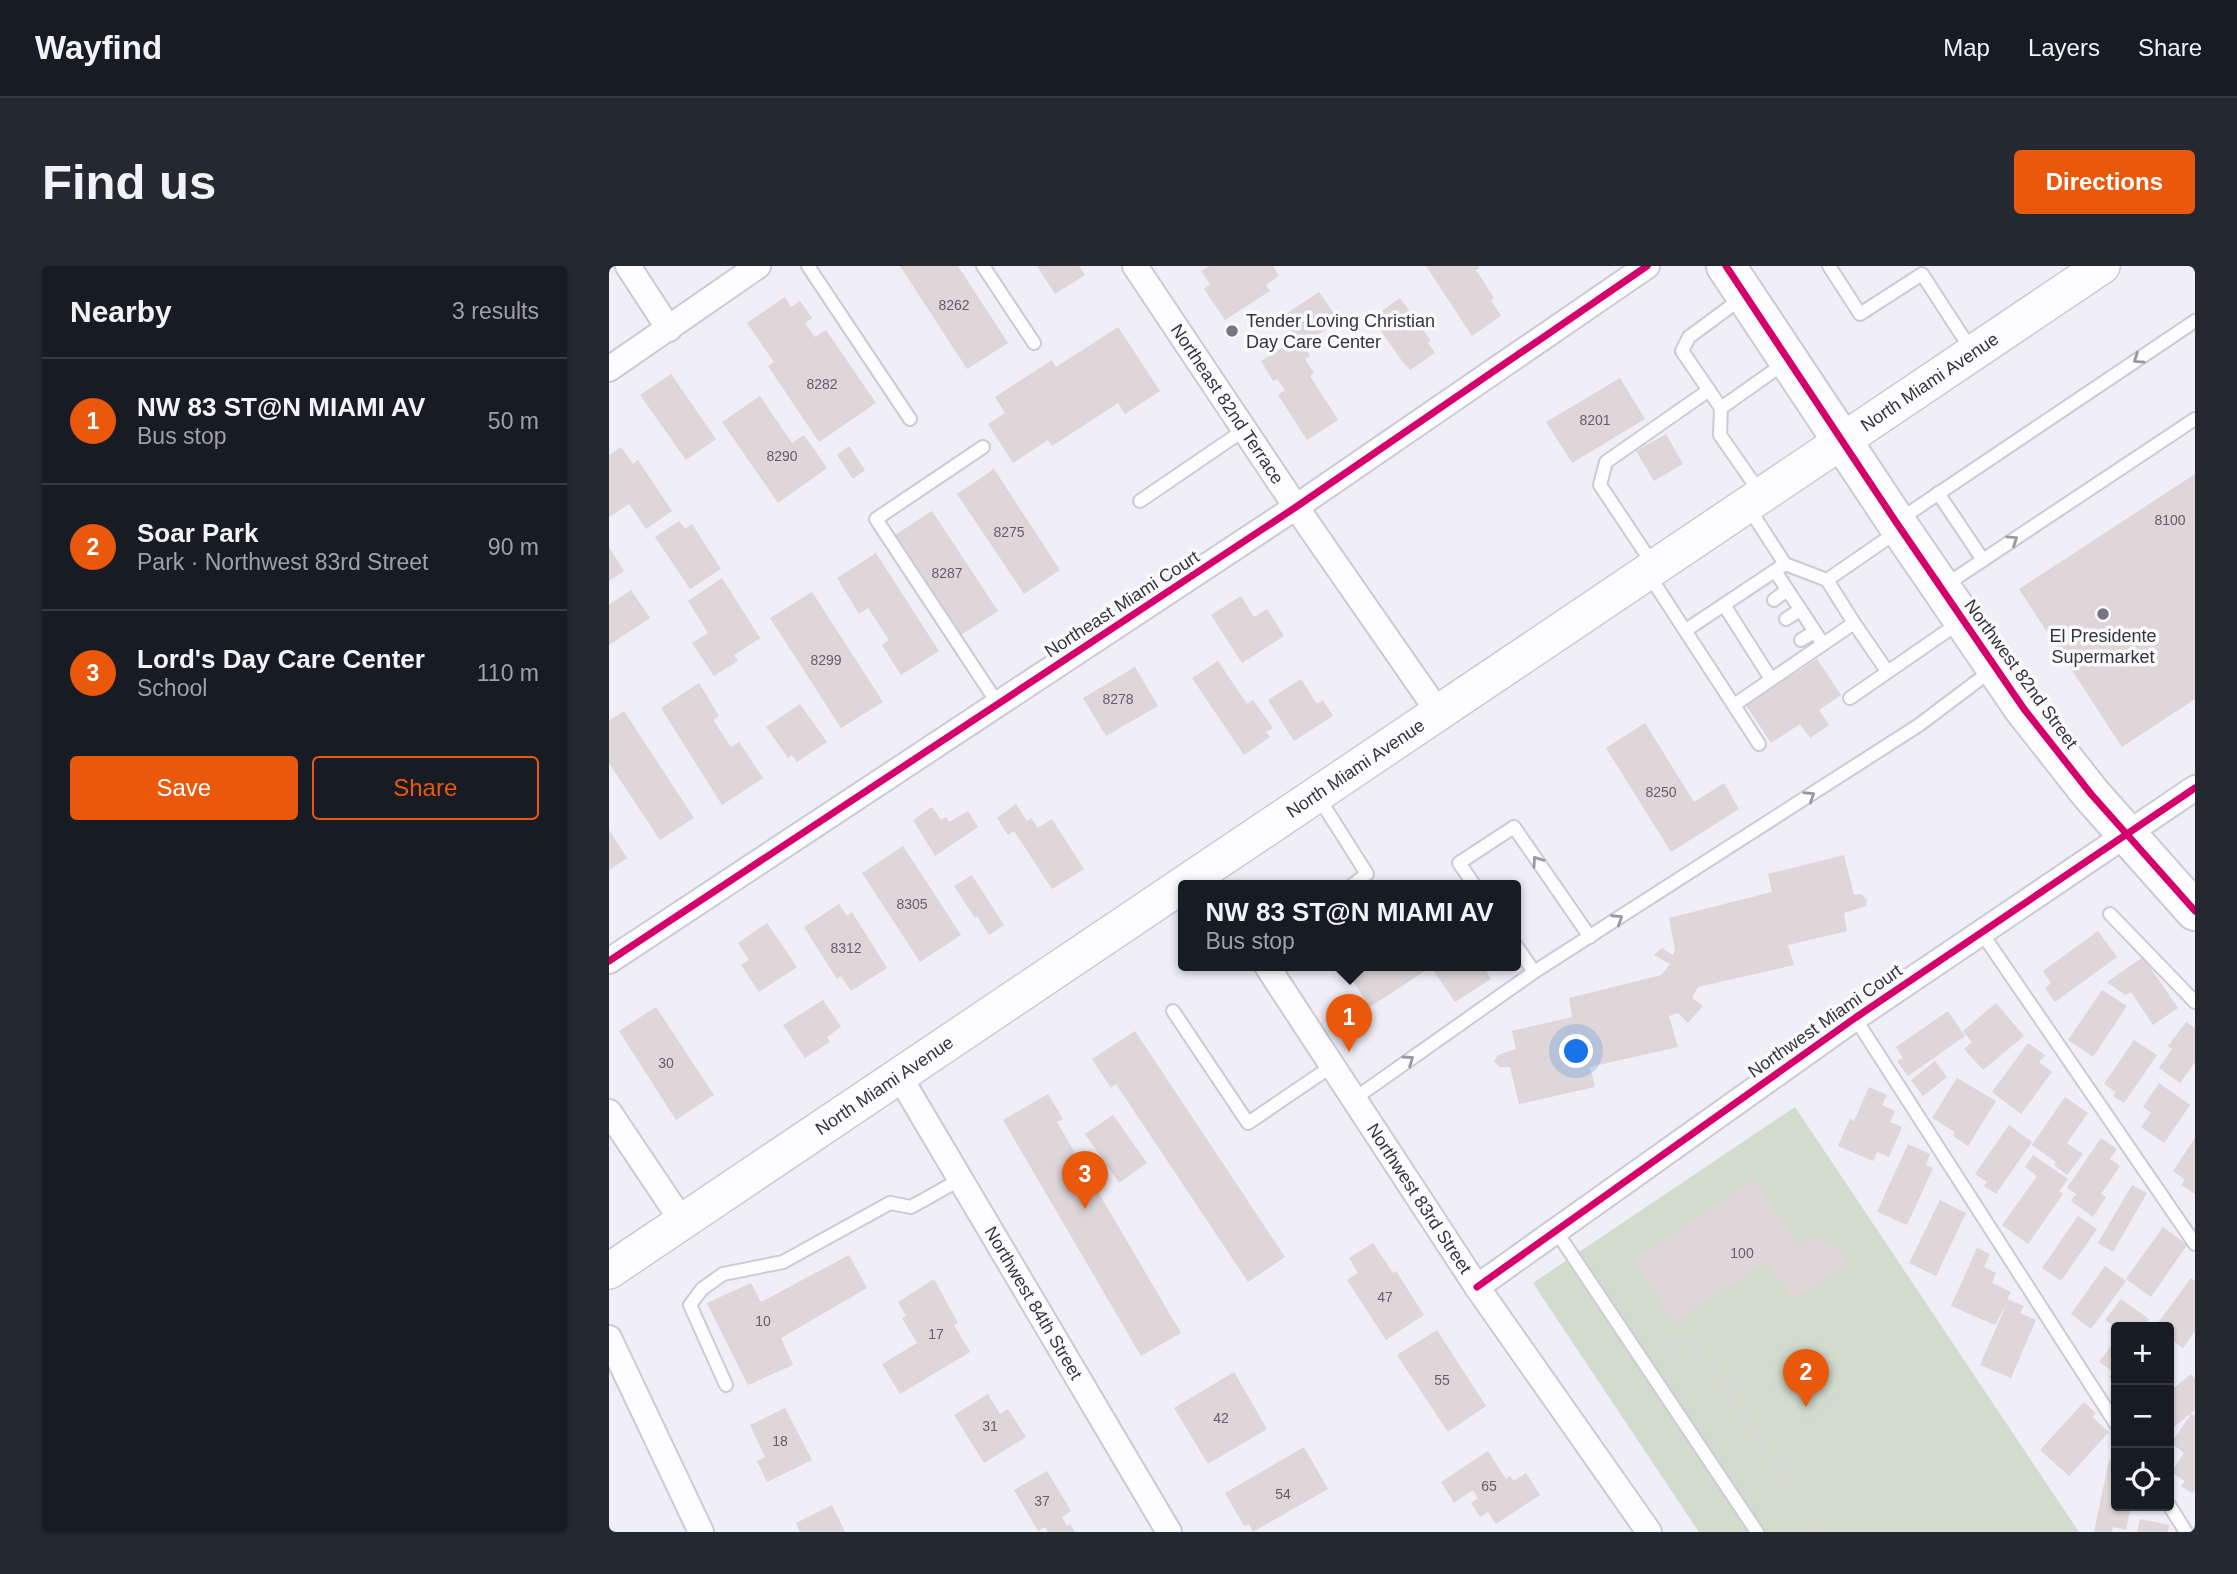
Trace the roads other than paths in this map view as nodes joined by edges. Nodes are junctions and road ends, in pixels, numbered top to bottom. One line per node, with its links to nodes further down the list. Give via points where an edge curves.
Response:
1 (628, 266): 11 (street)
2 (758, 266): 11 (street)
3 (808, 266): 18 (lane)
4 (983, 266): 12 (lane)
5 (1135, 266): 20 (street, Northeast 82nd Terrace)
6 (1647, 266): 26 (street, Northeast Miami Court)
7 (1829, 266): 13 (lane, via 1860,314 1922,274)
8 (2102, 266): 13 (main road, North Miami Avenue)
9 (1736, 281): 14 (main road, Northwest 82nd Street); 16 (lane, via 1682,351)
10 (2195, 321): 23 (lane, one-way to 23)
11 (669, 329): 15 (street)
12 (1034, 343)
13 (1973, 352): 21 (main road, North Miami Avenue)
14 (1788, 360): 17 (lane); 21 (main road, Northwest 82nd Street)
15 (609, 369)
16 (1709, 390): 17 (lane); 30 (lane, via 1606,462 1600,485)
17 (1721, 408): 24 (lane, via 1720,435)
18 (909, 419)
19 (2195, 419): 28 (lane, one-way to 19)
20 (1244, 430): 25 (lane); 26 (street, Northeast 82nd Terrace)
21 (1842, 440): 24 (main road, North Miami Avenue); 27 (main road, Northwest 82nd Street)
22 (983, 447): 52 (lane, via 876,519)
23 (1938, 493): 27 (lane); 28 (lane)
24 (1754, 499): 29 (lane); 30 (main road, North Miami Avenue)
25 (1140, 500)
26 (1296, 507): 52 (street, Northeast Miami Court); 54 (street, Northeast 82nd Terrace)
27 (1898, 525): 31 (lane); 32 (main road, Northwest 82nd Street)
28 (1983, 560): 32 (lane)
29 (1780, 568): 31 (lane); 33 (lane); 35 (lane)
30 (1650, 569): 42 (lane); 54 (main road, North Miami Avenue)
31 (1827, 580): 40 (lane)
32 (1941, 588): 39 (main road, Northwest 82nd Street)
33 (1787, 590): 34 (lane); 36 (lane)
34 (1774, 600)
35 (1724, 605): 41 (lane); 42 (lane)
36 (1800, 610): 38 (lane); 43 (lane)
37 (1748, 617): 41 (lane)
38 (1786, 619)
39 (1963, 620): 48 (main road, Northwest 82nd Street); 49 (lane)
40 (1854, 623): 45 (lane); 49 (lane)
41 (1737, 625): 47 (lane, via 1755,640)
42 (1686, 630): 53 (lane)
43 (1814, 632): 44 (lane); 45 (lane)
44 (1801, 640)
45 (1823, 644): 50 (lane)
46 (1775, 658): 47 (lane)
47 (1764, 666): 50 (lane)
48 (1995, 668): 58 (main road, Northwest 82nd Street, via 2056,751); 66 (lane, one-way to 48, via 1919,724)
49 (1887, 671): 51 (lane)
50 (1772, 679): 53 (lane)
51 (1850, 698)
52 (998, 704): 68 (street, Northeast Miami Court)
53 (1734, 705): 55 (lane)
54 (1439, 713): 57 (main road, North Miami Avenue)
55 (1759, 744)
56 (2195, 788): 58 (street, Northwest Miami Court)
57 (1317, 795): 59 (main road, North Miami Avenue); 60 (lane, via 1367,874)
58 (2126, 834): 63 (main road, Northwest 82nd Street); 65 (street, Northwest Miami Court)
59 (1209, 878)
60 (1358, 880)
61 (1471, 880): 66 (lane, one-way to 61, via 1514,827 1459,863)
62 (1178, 898): 75 (main road, North Miami Avenue)
63 (2195, 911)
64 (2110, 914): 71 (lane)
65 (1981, 932): 73 (street, Northwest Miami Court); 81 (lane)
66 (1590, 937): 70 (lane)
67 (1521, 953): 70 (lane)
68 (609, 961)
69 (1269, 971): 74 (street, Northwest 83rd Street)
70 (1534, 972): 76 (lane, one-way to 70)
71 (2195, 1002)
72 (1173, 1011): 74 (lane, via 1248,1123)
73 (1855, 1018): 80 (street, Northwest Miami Court); 86 (lane)
74 (1332, 1066): 76 (street, Northwest 83rd Street)
75 (898, 1074): 78 (street, Northwest 84th Street); 79 (main road, North Miami Avenue)
76 (1354, 1099): 83 (street, Northwest 83rd Street)
77 (609, 1112): 79 (street)
78 (961, 1180): 85 (lane, via 911,1207 890,1203 783,1262 723,1274 702,1289 690,1305); 89 (street, Northwest 84th Street)
79 (683, 1221): 82 (main road, North Miami Avenue)
80 (1556, 1231): 83 (street, Northwest Miami Court); 91 (lane)
81 (2195, 1244)
82 (609, 1271)
83 (1477, 1287): 90 (street, Northwest 83rd Street)
84 (609, 1338): 88 (street)
85 (726, 1385)
86 (2111, 1416)
87 (2172, 1511): 92 (lane)
88 (701, 1532)
89 (1169, 1532)
90 (1649, 1532)
91 (1757, 1532)
92 (2186, 1532)

